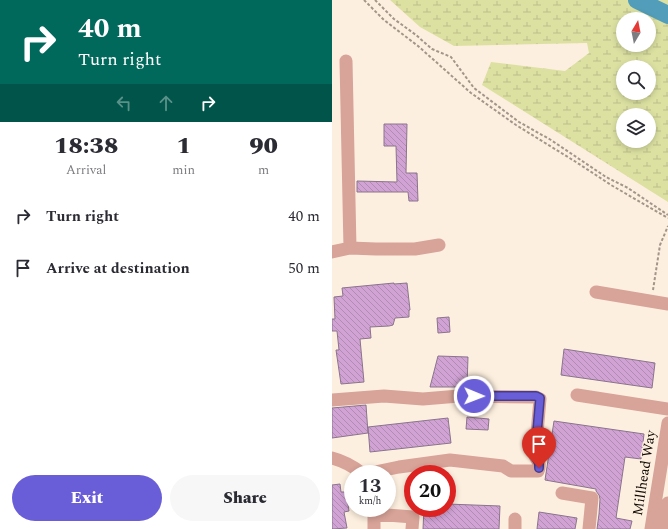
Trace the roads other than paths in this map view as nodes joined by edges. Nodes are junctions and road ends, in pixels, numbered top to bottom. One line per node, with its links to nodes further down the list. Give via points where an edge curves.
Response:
1 (346, 61): 3 (street)
2 (439, 245): 3 (street, via 415,249)
3 (350, 248): 4 (street)
4 (332, 252)
5 (596, 292): 6 (street)
6 (663, 303)
7 (577, 395): 9 (street)
8 (332, 400): 13 (street, via 384,396 423,399 459,396 540,398 535,456 539,463 538,471 511,471 503,466 450,460)
9 (668, 409)
10 (668, 422): 21 (street, Millhead Way)
11 (332, 458): 12 (street)
12 (350, 465)
13 (396, 468)
14 (562, 493): 20 (street, via 592,498)
15 (668, 503): 22 (street)
16 (396, 514): 19 (street, via 413,517)
17 (374, 517): 18 (street)
18 (374, 529)
19 (412, 529)
20 (589, 529)
21 (651, 529)
22 (663, 529)

